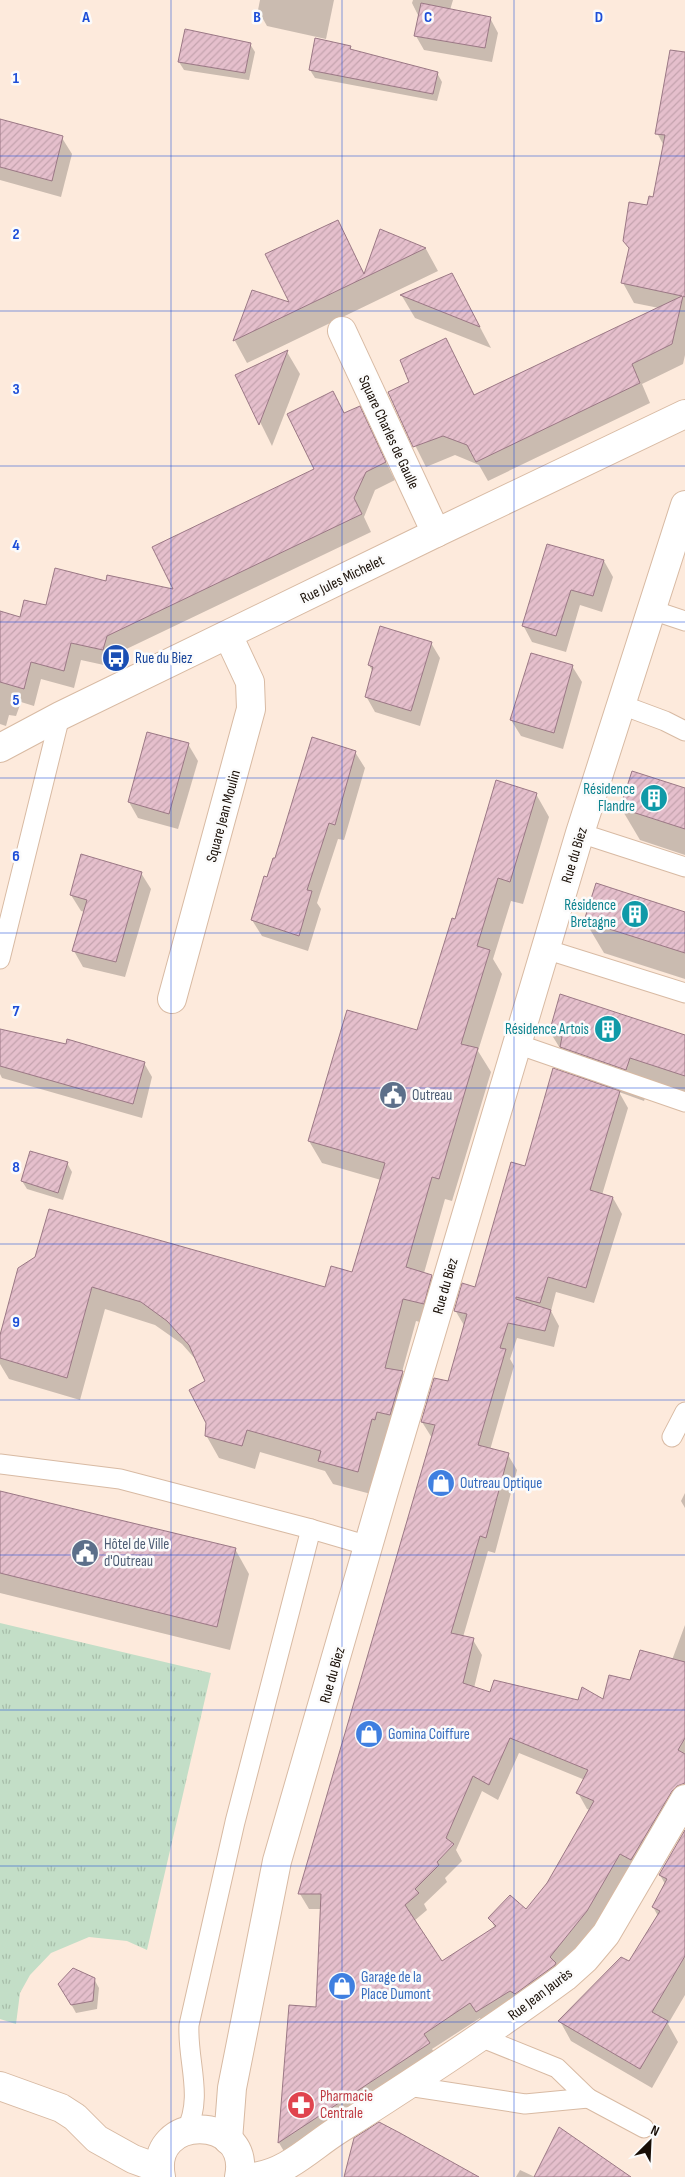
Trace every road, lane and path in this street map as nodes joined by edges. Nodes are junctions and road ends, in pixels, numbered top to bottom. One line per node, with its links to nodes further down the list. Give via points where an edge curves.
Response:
1 (342, 331): 4 (street, Square Charles de Gaulle)
2 (685, 414): 4 (street, Rue Jules Michelet)
3 (685, 506): 5 (street, Rue du Biez)
4 (436, 533): 7 (street, Rue Jules Michelet)
5 (652, 610): 6 (lane); 8 (street, Rue du Biez)
6 (685, 621)
7 (228, 635): 9 (street, Rue Jules Michelet); 17 (street, Square Jean Moulin, via 250,682 251,709)
8 (622, 705): 10 (lane, via 665,720); 12 (street, Rue du Biez)
9 (60, 716): 11 (street, Rue Jules Michelet); 15 (lane)
10 (685, 731)
11 (0, 748)
12 (580, 833): 13 (lane); 14 (street, Rue du Biez)
13 (685, 866)
14 (545, 950): 16 (lane); 18 (street, Rue du Biez)
15 (0, 959)
16 (685, 993)
17 (172, 999)
18 (517, 1044): 19 (lane); 24 (street, Rue du Biez)
19 (685, 1102)
20 (685, 1412): 21 (lane)
21 (672, 1437)
22 (0, 1464): 23 (lane, via 120,1479)
23 (311, 1529): 24 (lane); 31 (lane, via 235,1822 189,2025 195,2101 193,2117)
24 (369, 1546): 32 (street, Rue du Biez, via 278,1861 235,2074)
25 (685, 1800): 26 (street, Rue Jean Jaurès, via 606,1934 565,1977)
26 (480, 2037): 28 (street, Rue Jean Jaurès); 29 (lane, via 557,2068)
27 (0, 2086): 33 (street, via 61,2108 97,2139)
28 (408, 2086): 29 (lane, via 525,2104); 35 (street, Rue Jean Jaurès, via 288,2166)
29 (588, 2098): 30 (lane)
30 (644, 2128)
31 (186, 2130): 32 (street, via 206,2128); 33 (street, via 167,2145 161,2159)
32 (228, 2140): 34 (street, via 238,2158)
33 (161, 2173)
34 (239, 2177)
35 (253, 2177)

